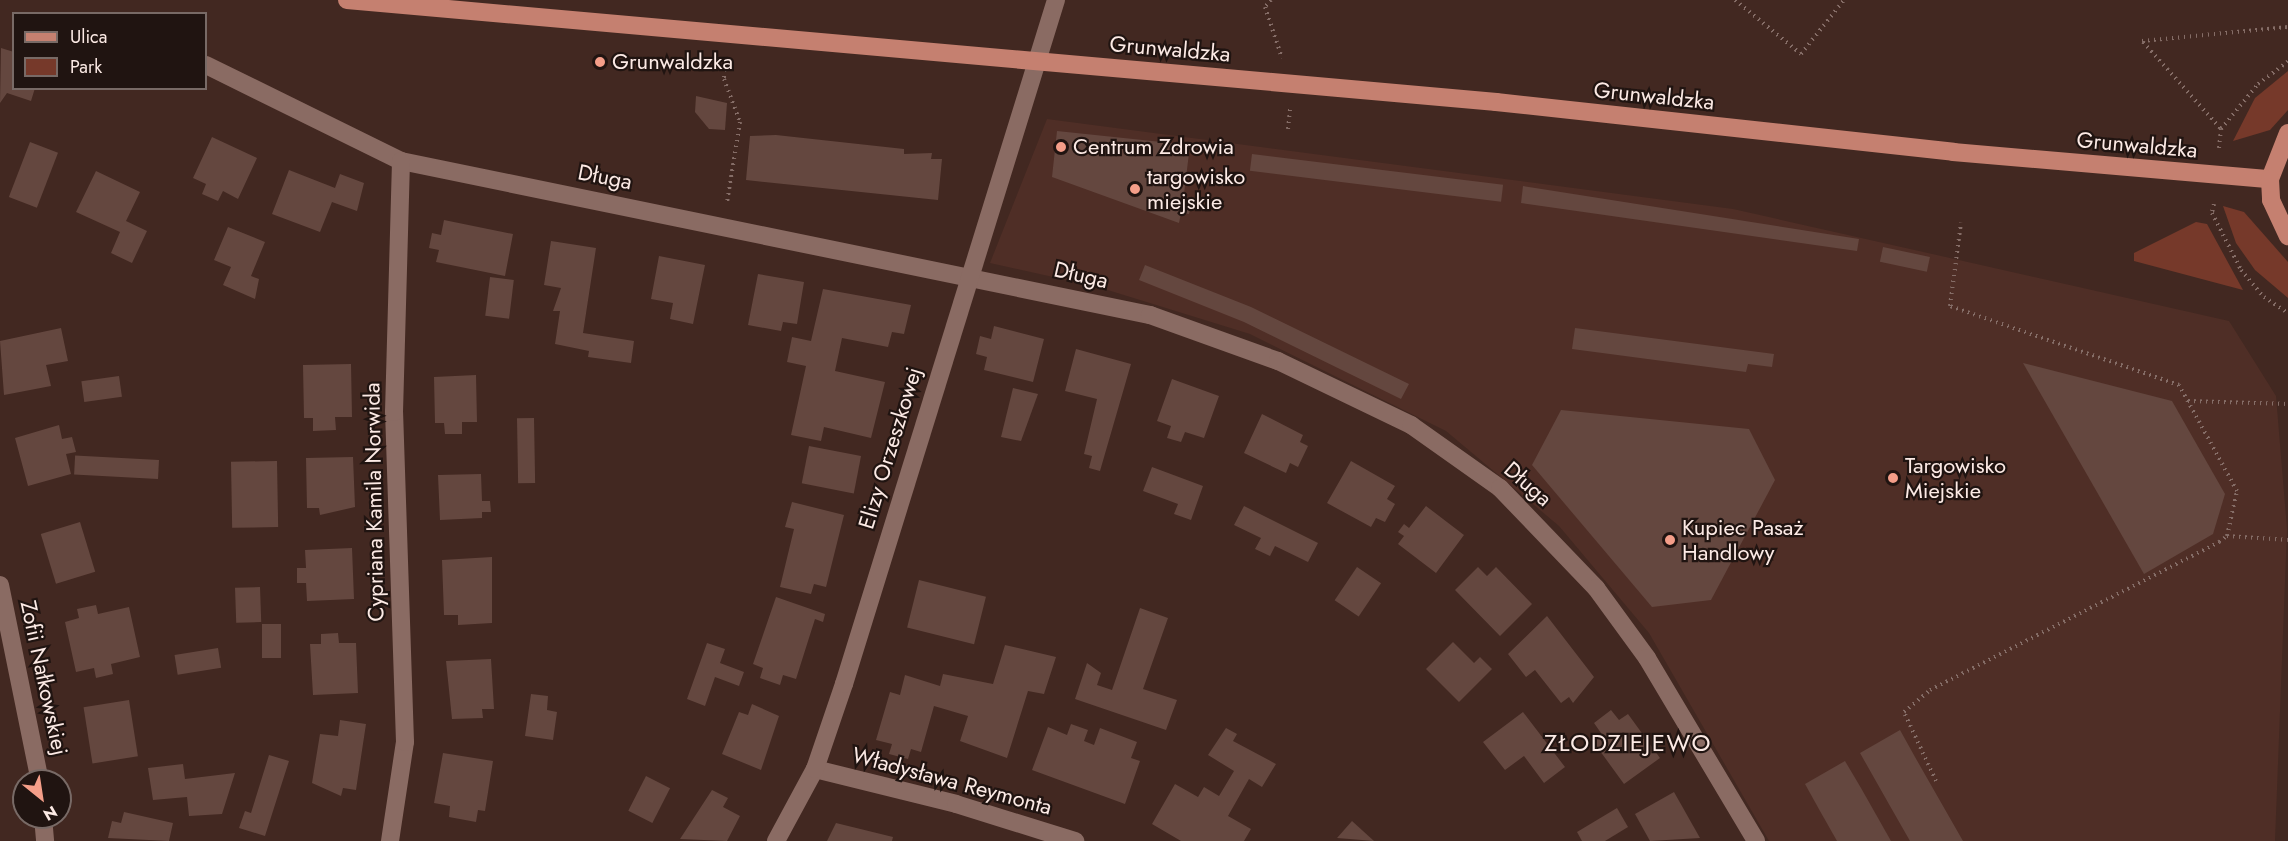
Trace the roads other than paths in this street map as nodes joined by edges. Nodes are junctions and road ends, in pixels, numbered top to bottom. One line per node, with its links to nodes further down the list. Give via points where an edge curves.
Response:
1 (347, 0): 3 (main road, Grunwaldzka)
2 (1056, 0): 3 (street)
3 (1033, 62): 7 (main road, Grunwaldzka, via 1496,102 1930,150); 9 (street, Elizy Orzeszkowej)
4 (207, 65): 6 (street, Długa)
5 (2288, 133): 7 (main road)
6 (401, 161): 9 (street, Długa); 13 (street, Cypriana Kamila Norwida, via 394,412 405,742)
7 (2270, 180): 8 (main road, via 2271,200)
8 (2288, 236)
9 (968, 274): 12 (street, Elizy Orzeszkowej); 16 (street, Długa, via 1150,315 1278,362 1412,424 1500,488 1596,588 1647,658)
10 (0, 585): 11 (street, Zofii Nałkowskiej)
11 (38, 769)
12 (815, 769): 14 (street, Elizy Orzeszkowej); 15 (street, Władysława Reymonta, via 956,804)
13 (390, 841)
14 (776, 841)
15 (1075, 841)
16 (1756, 841)

